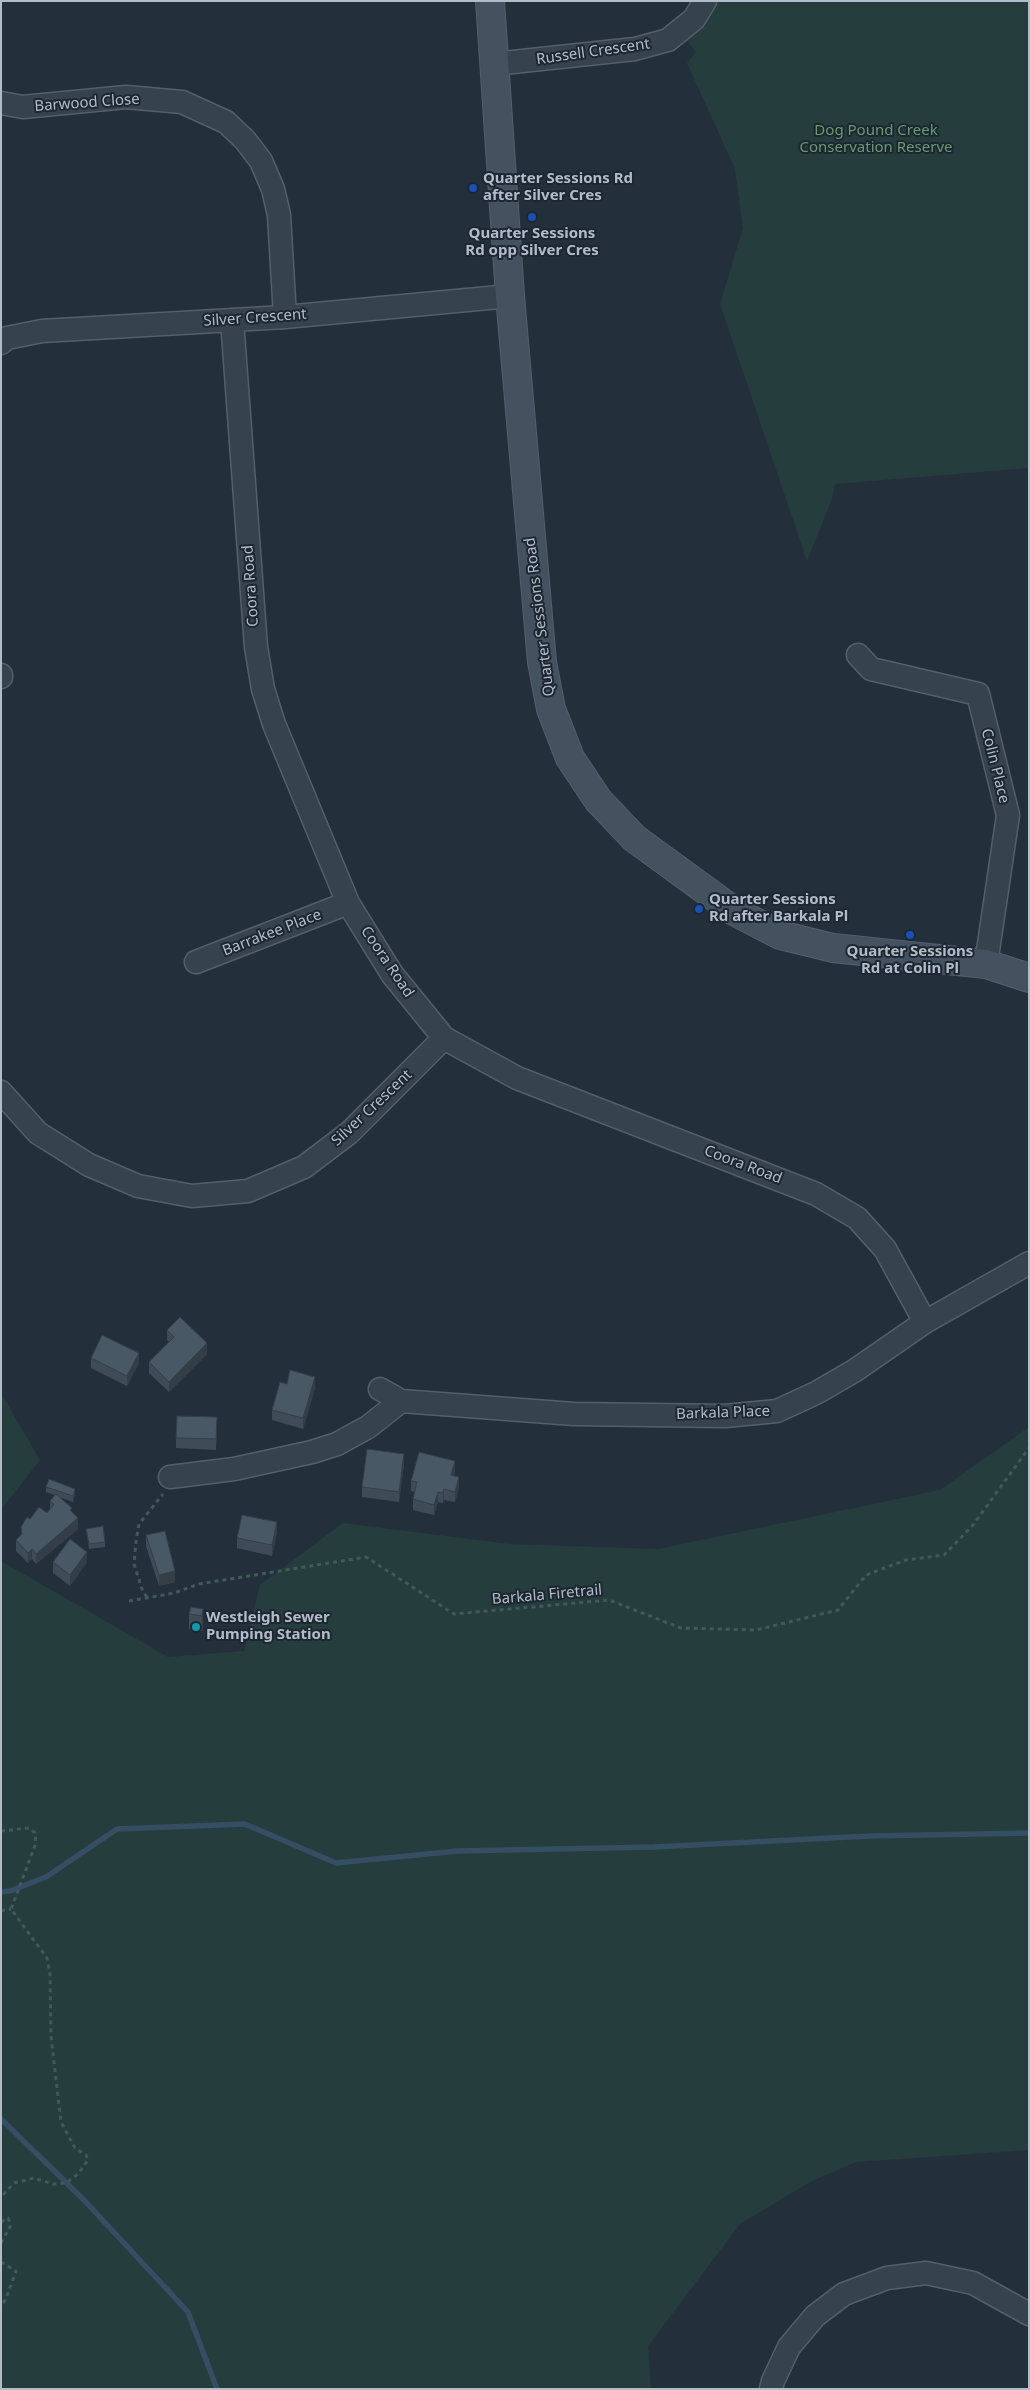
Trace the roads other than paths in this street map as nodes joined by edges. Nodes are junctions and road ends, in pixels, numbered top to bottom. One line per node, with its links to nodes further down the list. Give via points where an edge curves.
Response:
1 (490, 1): 3 (main road, Quarter Sessions Road)
2 (705, 1): 3 (street, Russell Crescent, via 694,19 668,40 635,49)
3 (494, 64): 5 (main road, Quarter Sessions Road)
4 (1, 103): 6 (street, Barwood Close, via 23,108 126,97 182,102 226,122 261,161 273,189 279,215)
5 (510, 296): 6 (street, Silver Crescent); 12 (main road, Quarter Sessions Road, via 542,662 551,709 570,758 598,800 655,855 734,911 780,935 833,948)
6 (285, 317): 7 (street, Silver Crescent)
7 (232, 320): 8 (street, Silver Crescent, via 42,331 8,338); 10 (street, Coora Road, via 256,647 263,688 274,724)
8 (1, 343)
9 (858, 655): 12 (street, Colin Place, via 871,669 978,694 1008,816)
10 (348, 903): 11 (street, Barrakee Place); 14 (street, Coora Road, via 392,974)
11 (196, 962)
12 (986, 964): 13 (main road, Quarter Sessions Road)
13 (1029, 978)
14 (444, 1038): 15 (street, Silver Crescent, via 349,1133 304,1167 248,1192 192,1196 138,1186 89,1165 38,1133); 17 (street, Coora Road, via 516,1078 816,1194 858,1218 885,1249)
15 (1, 1092)
16 (1029, 1264): 17 (street, Barkala Place)
17 (925, 1322): 19 (street, Barkala Place, via 847,1376 777,1411 725,1416 574,1414)
18 (380, 1389): 19 (street, Barkala Place)
19 (401, 1401): 20 (street, via 368,1427 337,1444 234,1469)
20 (170, 1477)
21 (1029, 2314): 22 (street, via 973,2283 926,2273 887,2278 844,2294 815,2316 789,2347)
22 (771, 2389)

